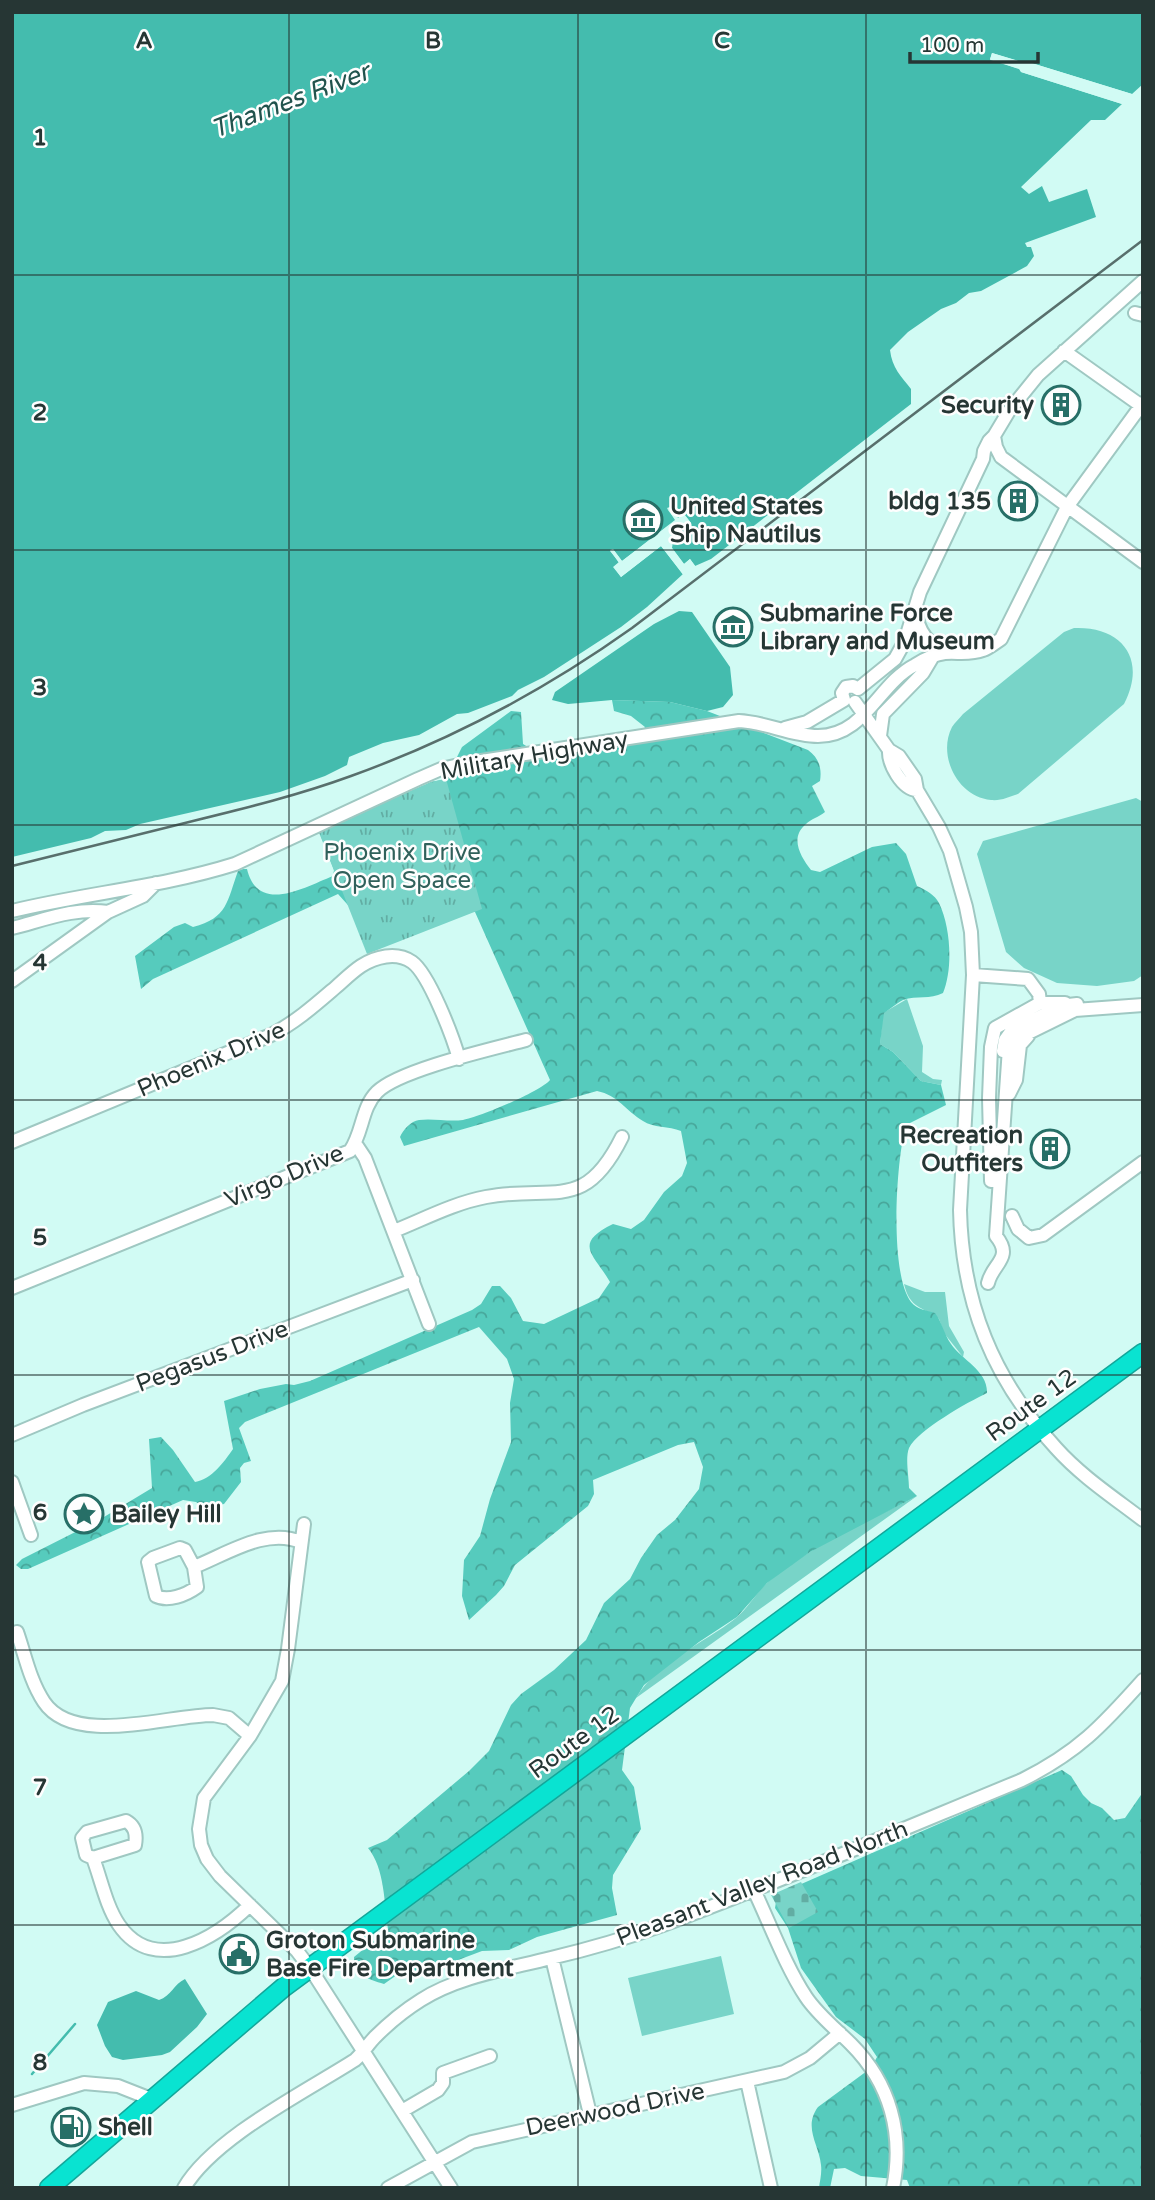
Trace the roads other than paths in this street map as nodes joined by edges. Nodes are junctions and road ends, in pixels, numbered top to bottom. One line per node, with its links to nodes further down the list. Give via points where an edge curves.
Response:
1 (1143, 281): 2 (street)
2 (1064, 351): 3 (street); 4 (street, via 1019,398)
3 (1142, 405): 7 (street, Military Highway)
4 (994, 436): 5 (street); 6 (street)
5 (1002, 457): 6 (street); 7 (street)
6 (983, 458): 9 (street)
7 (1067, 507): 8 (street); 10 (street, Military Highway, via 1001,639 974,653)
8 (1143, 562)
9 (916, 606): 10 (street, via 922,633 930,644); 12 (street, via 895,659)
10 (948, 653): 11 (street, Military Highway)
11 (932, 658): 13 (street, Military Highway, via 908,669); 15 (street, via 884,714)
12 (852, 697): 13 (street); 14 (street, via 807,722)
13 (864, 714): 14 (street, Military Highway, via 844,731 829,736); 15 (street)
14 (784, 728): 16 (street, Military Highway, via 739,721 459,765 418,779 235,864)
15 (880, 736): 21 (street, via 915,779 959,877 971,932)
16 (156, 883): 17 (street, Military Highway); 19 (street, via 143,896)
17 (116, 889): 18 (street, Military Highway); 19 (street)
18 (12, 911)
19 (108, 912): 20 (street, via 74,912); 22 (street)
20 (12, 928)
21 (973, 975): 23 (street, via 1028,979 1039,993); 43 (street, via 961,1210 965,1273 991,1353)
22 (12, 981)
23 (1040, 1003): 24 (street); 30 (street, via 998,1025 992,1036)
24 (1057, 1003): 25 (street); 30 (street, via 999,1034)
25 (1073, 1004): 27 (street); 37 (street, via 1060,1006 1005,1040 996,1128)
26 (1143, 1005): 27 (street)
27 (1118, 1008): 37 (street, via 1075,1010 1016,1039 1009,1048)
28 (526, 1040): 29 (street, Virgo Drive)
29 (459, 1059): 32 (street, Phoenix Drive, via 431,990 414,963 384,956 358,967 304,1015 271,1035); 33 (street, Virgo Drive, via 412,1073 378,1090)
30 (990, 1062): 37 (street, via 990,1214)
31 (622, 1137): 36 (street, via 599,1175 576,1190 483,1198)
32 (12, 1142)
33 (355, 1143): 36 (street); 40 (street, Virgo Drive, via 350,1151)
34 (1143, 1162): 35 (street, via 1043,1235 1029,1238)
35 (1012, 1216)
36 (394, 1231): 38 (street)
37 (996, 1236): 39 (street, via 1002,1258)
38 (413, 1280): 41 (street); 44 (street, Pegasus Drive)
39 (988, 1283)
40 (12, 1288)
41 (429, 1324)
42 (1143, 1353): 43 (highway, Route 12)
43 (1040, 1429): 46 (street, via 1083,1473); 58 (highway, Route 12)
44 (12, 1435)
45 (12, 1482): 48 (street)
46 (1143, 1520)
47 (304, 1524): 49 (street)
48 (31, 1535)
49 (301, 1542): 50 (street, via 268,1537); 53 (street, via 285,1670)
50 (194, 1567): 50 (street, via 180,1548 149,1560 156,1596 167,1599 193,1591 198,1584)
51 (17, 1632): 53 (street, via 33,1682 58,1717 103,1726 213,1715 229,1718)
52 (1143, 1680): 55 (street, Pleasant Valley Road North, via 1088,1739 1043,1770)
53 (250, 1736): 56 (street, via 204,1798 199,1829 207,1859)
54 (93, 1858): 56 (street, via 117,1923 131,1938 151,1947 192,1946)
55 (754, 1890): 57 (street, Pleasant Valley Road North, via 658,1927); 59 (street, via 805,1996)
56 (250, 1905): 58 (street)
57 (552, 1958): 60 (street, Pleasant Valley Road North, via 441,1989 398,2017); 66 (street)
58 (310, 1968): 60 (street); 63 (highway, Route 12)
59 (840, 2033): 62 (street, Deerwood Drive, via 798,2066); 73 (street, via 880,2080 889,2102 898,2152)
60 (365, 2051): 65 (street); 69 (street, Pleasant Valley Road North, via 222,2146 199,2166)
61 (490, 2056): 65 (street, via 443,2073 438,2090)
62 (747, 2081): 66 (street, Deerwood Drive); 72 (street)
63 (151, 2099): 64 (street, via 118,2086 84,2084); 68 (highway, Route 12)
64 (13, 2103)
65 (402, 2110): 67 (street)
66 (590, 2114): 67 (street, Deerwood Drive, via 472,2141)
67 (435, 2161): 70 (street, Deerwood Drive); 71 (street)
68 (49, 2188)
69 (184, 2188)
70 (388, 2188)
71 (451, 2188)
72 (771, 2188)
73 (893, 2188)

